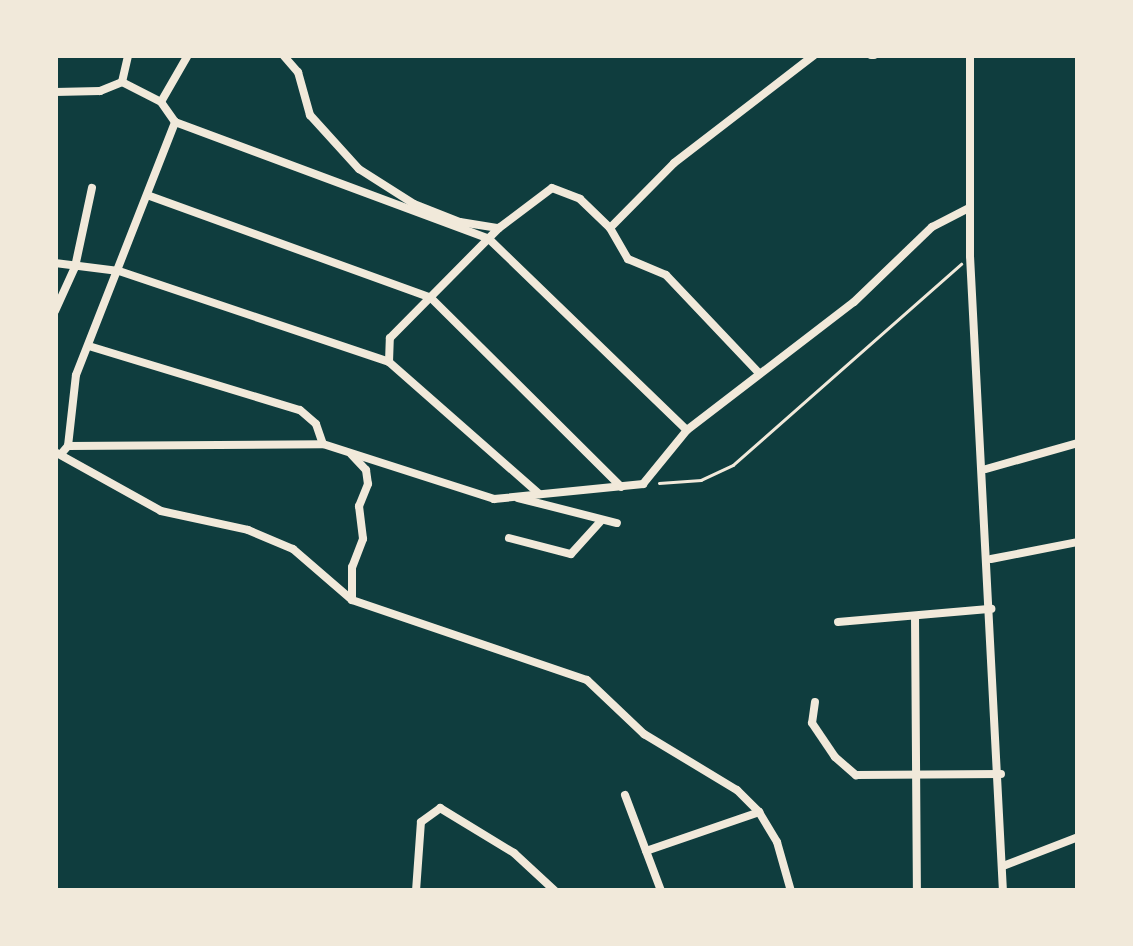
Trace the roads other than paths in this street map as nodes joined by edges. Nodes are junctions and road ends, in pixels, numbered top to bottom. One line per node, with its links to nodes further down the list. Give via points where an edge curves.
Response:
1 (128, 55): 6 (street)
2 (188, 55): 8 (street)
3 (283, 55): 13 (street, via 298,72 310,115 358,169 414,204)
4 (814, 55): 14 (street, via 674,163)
5 (970, 55): 12 (street)
6 (122, 82): 7 (street, via 100,91); 8 (street)
7 (55, 92)
8 (160, 102): 9 (street)
9 (175, 122): 11 (street); 15 (street)
10 (92, 188): 17 (street)
11 (146, 195): 18 (street); 19 (street)
12 (969, 208): 23 (street, via 932,227 854,302); 30 (street)
13 (499, 228): 14 (street, via 552,188 580,198); 15 (street)
14 (610, 228): 23 (street, via 628,259 666,274)
15 (489, 239): 19 (street); 24 (street)
16 (55, 263): 17 (street)
17 (75, 267): 18 (street); 20 (street)
18 (119, 270): 21 (street); 22 (street)
19 (431, 298): 22 (street, via 390,338); 31 (street)
20 (55, 311)
21 (92, 346): 26 (street, via 300,410 316,424); 27 (street, via 76,375)
22 (389, 362): 32 (street)
23 (759, 373): 24 (street)
24 (687, 430): 31 (street, via 643,484)
25 (1078, 443): 30 (street)
26 (323, 444): 27 (street); 28 (street)
27 (68, 446): 29 (street)
28 (348, 451): 33 (street, via 494,500); 39 (street, via 366,470 368,484 358,506 364,539 352,568)
29 (58, 453): 39 (street, via 161,512 248,530 293,549)
30 (986, 469): 38 (street)
31 (621, 487): 32 (street)
32 (539, 494): 33 (street)
33 (514, 497): 34 (street)
34 (600, 522): 35 (street); 36 (street, via 571,554)
35 (617, 523)
36 (509, 538)
37 (1078, 542): 38 (street)
38 (991, 559): 40 (street)
39 (352, 600): 47 (street, via 587,680 644,734 736,790)
40 (991, 609): 41 (street); 45 (street)
41 (914, 616): 42 (street); 44 (street)
42 (838, 622)
43 (815, 702): 44 (street, via 812,723 856,774)
44 (918, 770): 45 (street); 55 (street)
45 (1001, 774): 50 (street)
46 (625, 796): 49 (street)
47 (759, 812): 49 (street); 54 (street, via 777,842)
48 (1078, 837): 50 (street)
49 (646, 851): 53 (street)
50 (1003, 866): 56 (street)
51 (416, 891): 52 (street, via 420,822 440,808 514,853)
52 (554, 891)
53 (661, 891)
54 (791, 891)
55 (918, 891)
56 (1004, 891)

